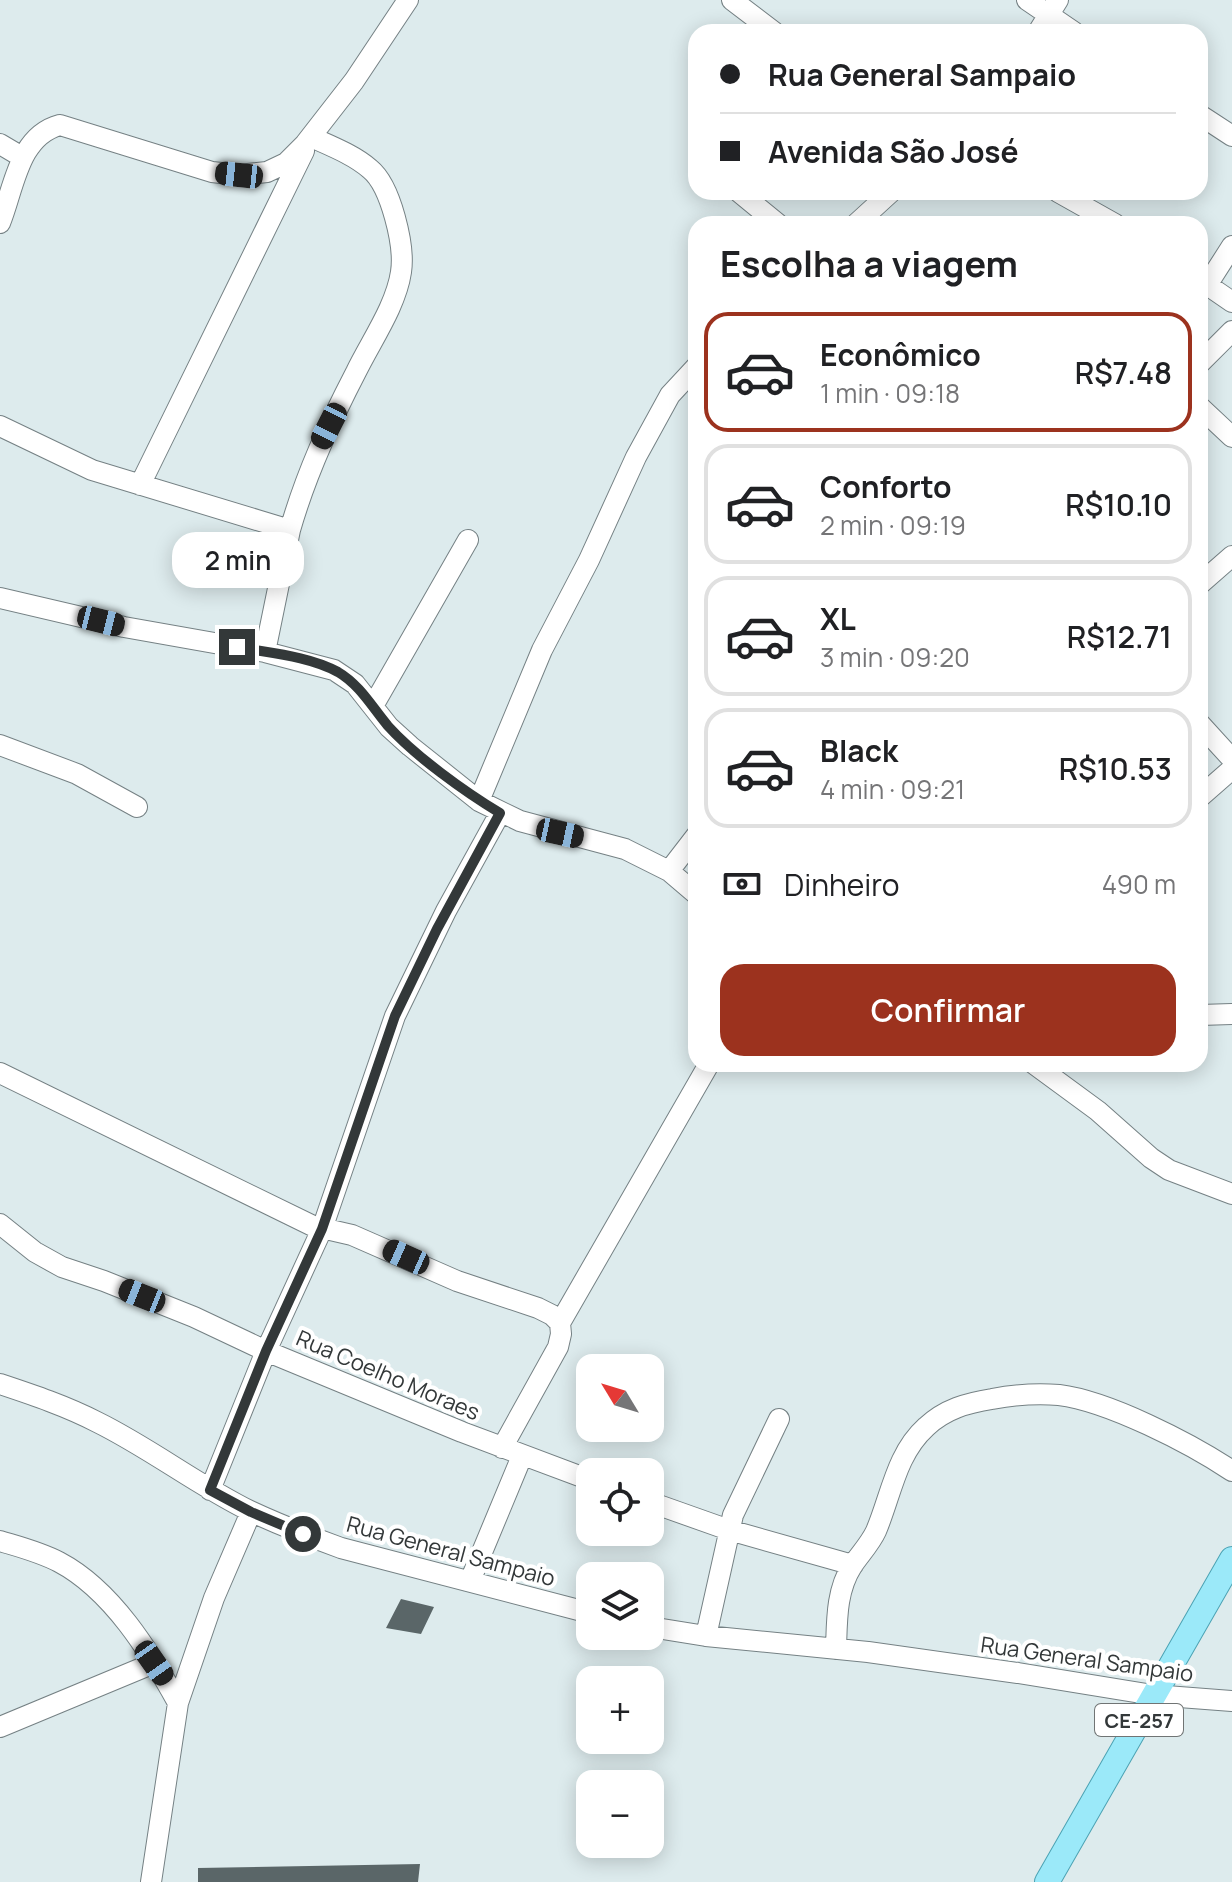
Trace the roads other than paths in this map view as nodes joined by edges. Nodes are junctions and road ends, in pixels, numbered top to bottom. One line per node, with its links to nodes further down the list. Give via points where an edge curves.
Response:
1 (732, 0): 5 (street)
2 (1027, 0): 4 (street)
3 (403, 8): 8 (street)
4 (1048, 16)
5 (764, 24)
6 (1208, 120): 7 (street)
7 (1232, 136)
8 (311, 137): 10 (street, via 286,163 267,172 239,175 212,172 60,125 38,135); 28 (street); 29 (street, via 370,168 381,181 402,259 397,289 319,444)
9 (0, 144): 10 (street)
10 (22, 157): 17 (street)
11 (749, 200): 14 (street)
12 (882, 200): 15 (street)
13 (1072, 200): 16 (street)
14 (768, 216)
15 (865, 216)
16 (1101, 216)
17 (0, 223)
18 (1232, 246): 19 (street)
19 (1208, 277)
20 (1208, 285): 21 (street)
21 (1232, 302)
22 (1232, 331): 23 (street)
23 (1208, 355)
24 (688, 376): 41 (street, via 670,395 636,457 542,650)
25 (1208, 414): 27 (street)
26 (0, 426): 28 (street, via 63,458)
27 (1232, 437)
28 (140, 485): 29 (street)
29 (290, 530): 34 (street)
30 (468, 540): 35 (street)
31 (1232, 556): 32 (street)
32 (1208, 577)
33 (0, 598): 34 (street)
34 (265, 652): 35 (street, via 334,670)
35 (373, 706): 41 (street, via 410,746)
36 (1208, 733): 38 (street)
37 (0, 745): 42 (street, via 77,774)
38 (1232, 759)
39 (1232, 769): 40 (street)
40 (1208, 790)
41 (479, 801): 43 (street)
42 (137, 807)
43 (500, 813): 45 (street, via 625,849); 54 (street, via 395,1016)
44 (688, 846): 45 (street)
45 (669, 871): 46 (street)
46 (688, 887)
47 (1232, 1014): 48 (street)
48 (1208, 1015)
49 (704, 1072): 55 (street)
50 (1047, 1072): 52 (street, via 1169,1170)
51 (0, 1073): 54 (street)
52 (1232, 1194)
53 (0, 1224): 56 (street, Rua Coelho Moraes, via 48,1261)
54 (322, 1229): 55 (street, via 352,1235 457,1281 538,1308); 56 (street)
55 (560, 1323): 59 (street, via 558,1347)
56 (266, 1351): 59 (street, Rua Coelho Moraes); 62 (street)
57 (0, 1384): 62 (street, Rua General Sampaio, via 99,1422)
58 (779, 1419): 65 (street)
59 (512, 1452): 61 (street, Rua Coelho Moraes); 69 (street)
60 (1232, 1471): 68 (street, via 1173,1437 1076,1398 1036,1395 968,1403 945,1412 912,1443 876,1532)
61 (576, 1475)
62 (210, 1490): 64 (street, Rua General Sampaio)
63 (664, 1507): 65 (street)
64 (251, 1512): 69 (street, Rua General Sampaio, via 341,1548); 77 (street)
65 (729, 1530): 68 (street); 72 (street)
66 (4, 1548): 74 (street, via 60,1562 123,1618)
67 (1232, 1559): 75 (main road, CE-257)
68 (853, 1565): 73 (street, via 838,1606)
69 (470, 1581): 70 (street, Rua General Sampaio)
70 (576, 1609)
71 (664, 1629): 72 (street, Rua General Sampaio)
72 (706, 1636): 73 (street, Rua General Sampaio)
73 (836, 1649): 75 (street, Rua General Sampaio)
74 (154, 1663): 77 (street); 78 (street)
75 (1153, 1695): 76 (street, Rua General Sampaio); 80 (main road, CE-257)
76 (1232, 1701)
77 (178, 1703): 79 (street)
78 (0, 1727)
79 (151, 1882)
80 (1047, 1882)

